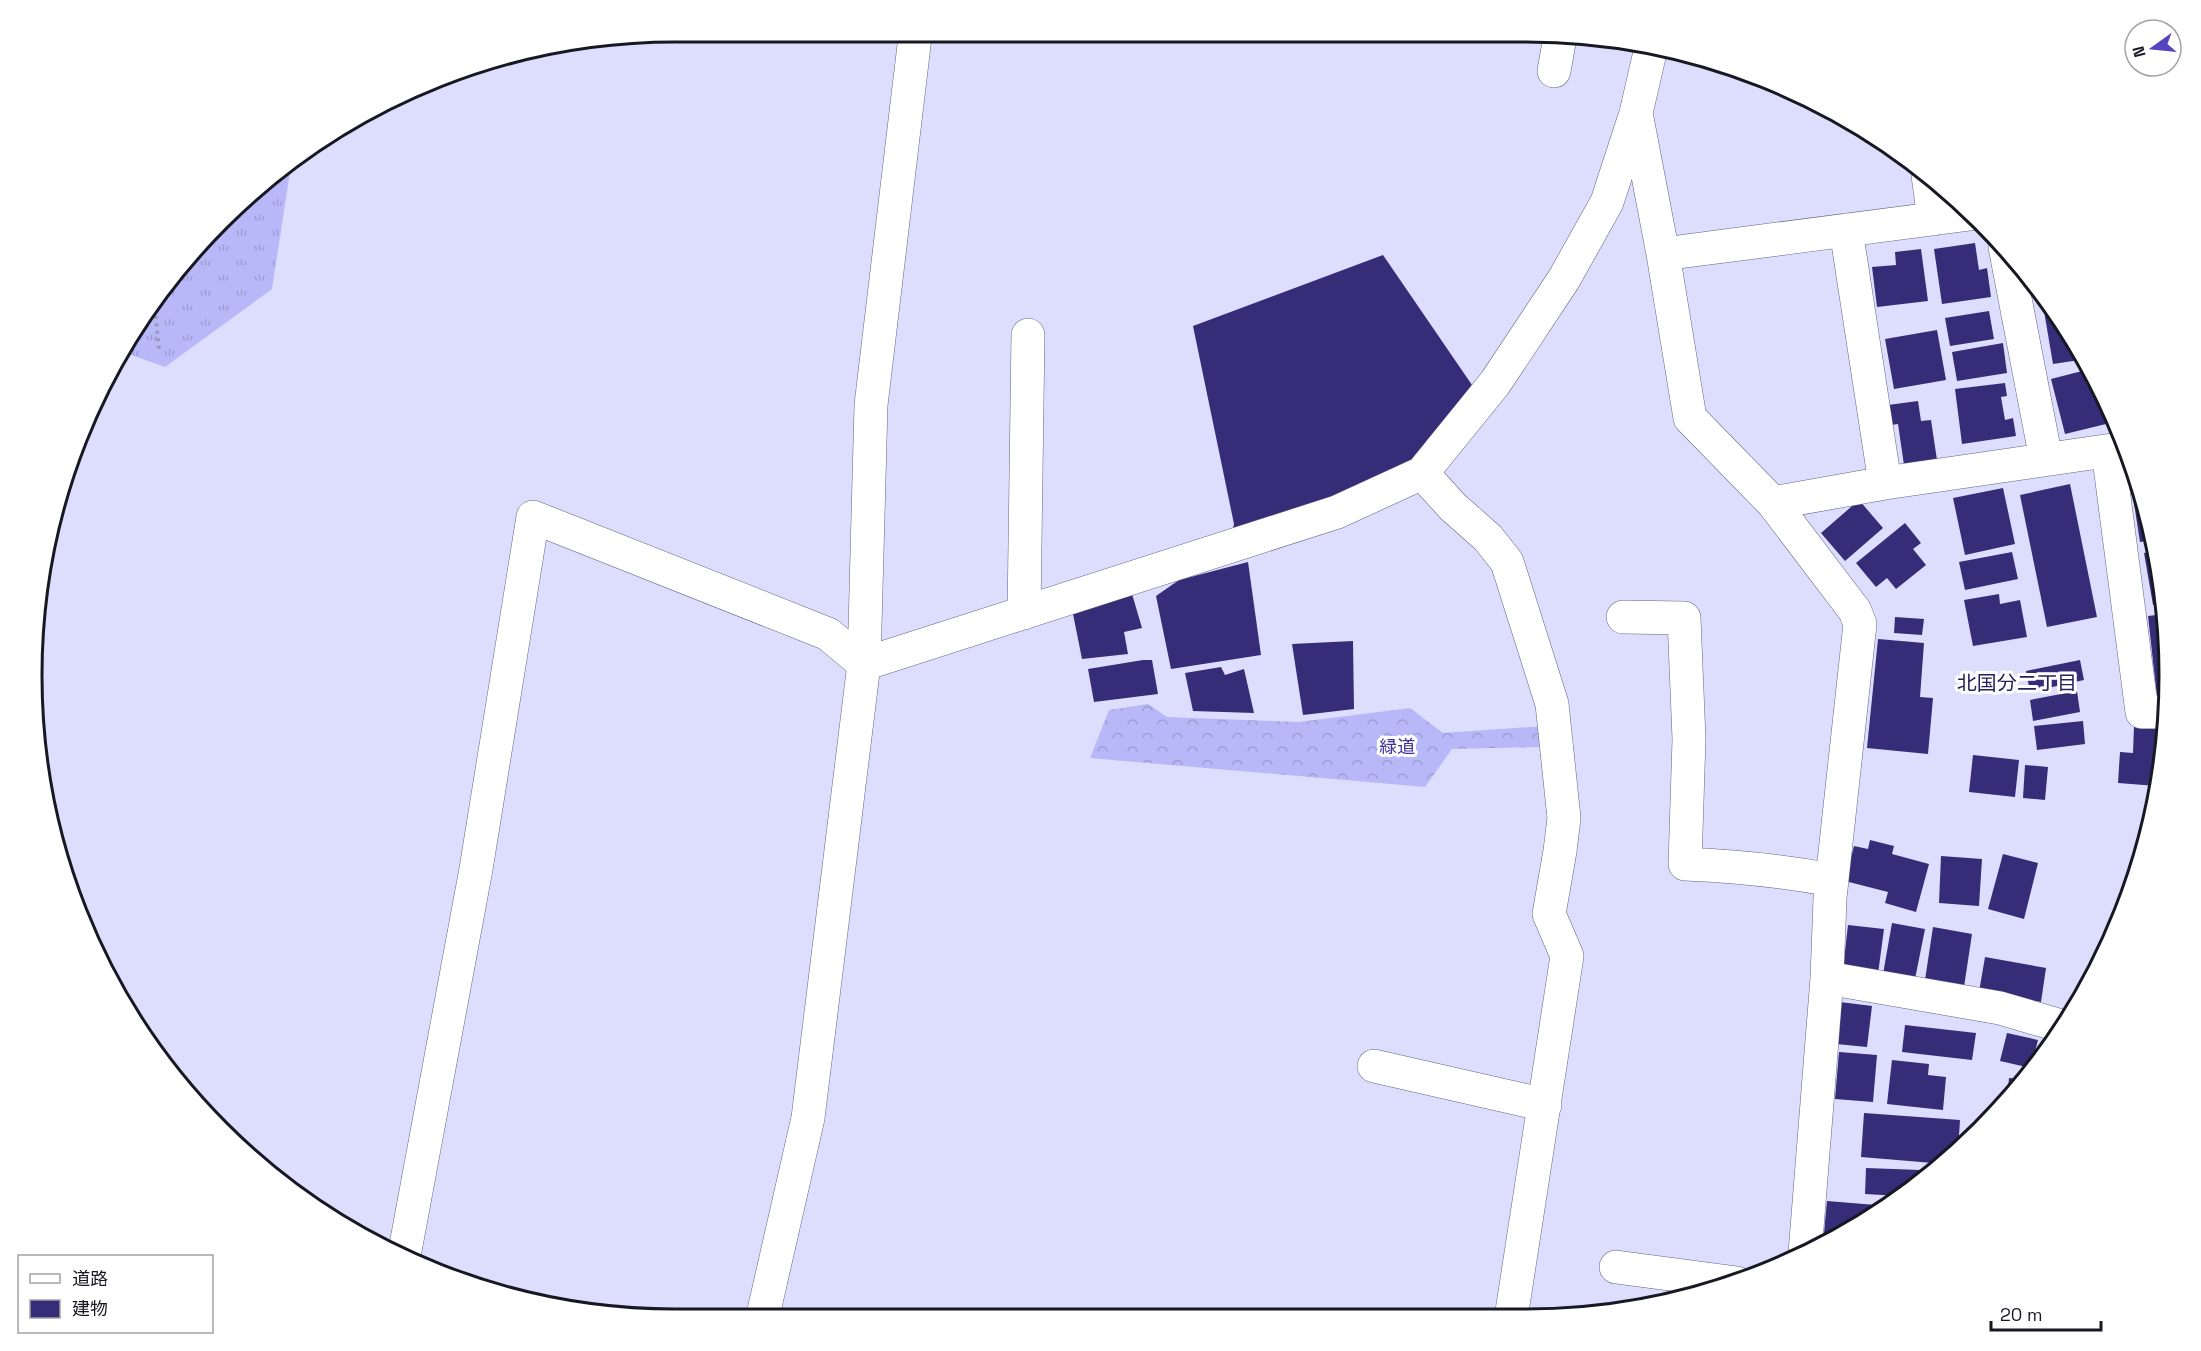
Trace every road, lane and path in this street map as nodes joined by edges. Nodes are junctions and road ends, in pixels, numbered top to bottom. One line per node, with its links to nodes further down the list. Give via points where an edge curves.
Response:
1 (914, 42): 22 (street, via 871,405)
2 (1559, 43): 4 (street)
3 (1654, 55): 5 (street)
4 (1554, 70)
5 (1636, 113): 10 (street); 17 (street, via 1607,202 1564,279 1495,383)
6 (1930, 188): 8 (street)
7 (1960, 215): 8 (street)
8 (1934, 219): 9 (street)
9 (1846, 230): 10 (street); 18 (street)
10 (1663, 254): 19 (street, via 1690,418)
11 (2009, 266): 16 (street)
12 (155, 315): 14 (path)
13 (1028, 335): 20 (street)
14 (159, 349)
15 (2117, 449): 16 (street); 23 (street, via 2142,712)
16 (2046, 459): 18 (street)
17 (1422, 473): 20 (street, via 1337,512); 28 (street, via 1507,562 1552,704 1564,818 1549,914 1567,956)
18 (1885, 483): 19 (street)
19 (1773, 503): 24 (street, via 1860,624)
20 (1024, 613): 22 (street)
21 (1623, 617): 24 (street, via 1684,618 1689,739 1685,864)
22 (864, 664): 30 (street, via 828,634 533,517 476,869); 33 (street, via 808,1118)
23 (2158, 712)
24 (1832, 880): 25 (street)
25 (1827, 978): 26 (street, via 2000,1008); 29 (street)
26 (2054, 1024)
27 (1374, 1066): 28 (street)
28 (1545, 1105): 34 (street)
29 (1806, 1244)
30 (405, 1249)
31 (1616, 1267): 32 (street)
32 (1713, 1280)
33 (764, 1309)
34 (1512, 1309)

